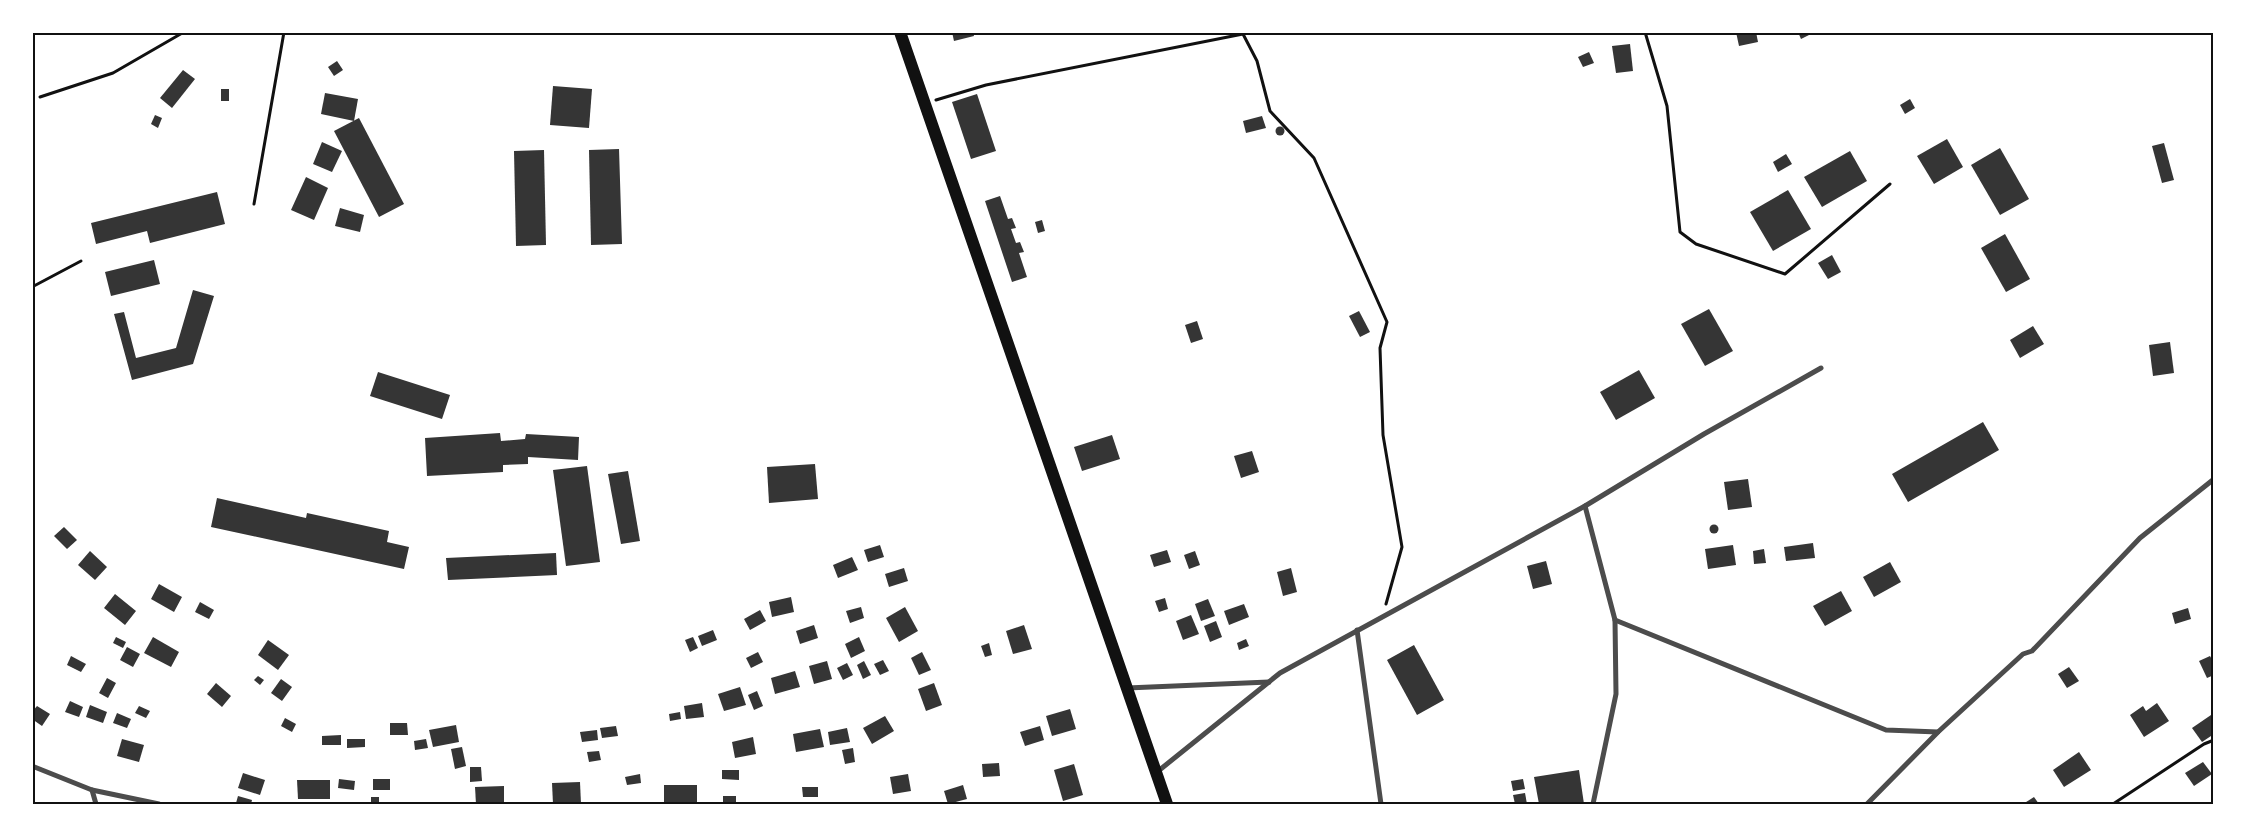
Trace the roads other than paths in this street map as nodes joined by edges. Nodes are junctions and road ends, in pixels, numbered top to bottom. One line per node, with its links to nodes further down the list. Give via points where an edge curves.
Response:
1 (900, 32): 8 (main road)
2 (1821, 368): 4 (street)
3 (2214, 479): 9 (street, via 2140,538 2032,651 2023,654)
4 (1585, 506): 5 (street); 6 (street)
5 (1615, 620): 9 (street, via 1886,730); 17 (street, via 1616,694)
6 (1357, 630): 7 (street); 16 (street)
7 (1269, 682): 8 (street); 11 (street)
8 (1127, 688): 11 (main road)
9 (1938, 732): 18 (street)
10 (32, 766): 12 (street)
11 (1157, 772): 15 (main road)
12 (92, 790): 13 (street); 14 (street)
13 (96, 804)
14 (158, 804)
15 (1167, 804)
16 (1381, 804)
17 (1593, 804)
18 (1867, 804)

